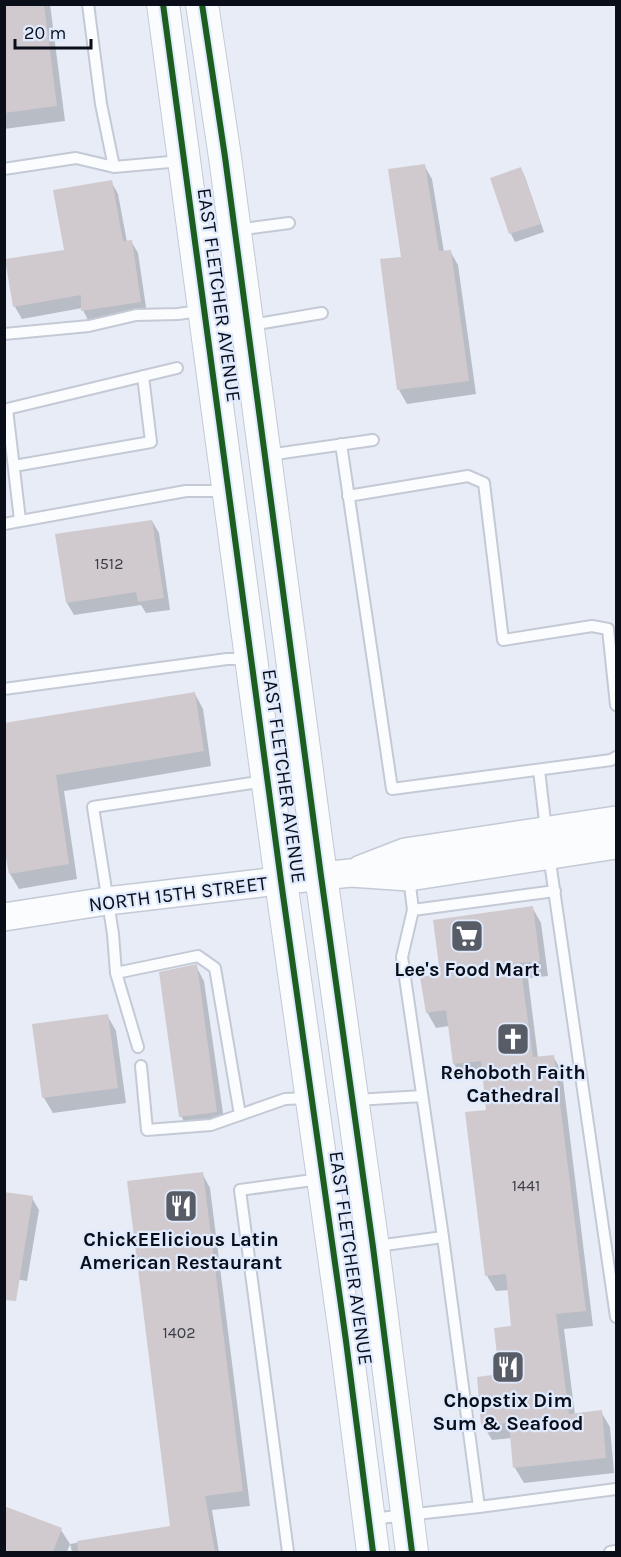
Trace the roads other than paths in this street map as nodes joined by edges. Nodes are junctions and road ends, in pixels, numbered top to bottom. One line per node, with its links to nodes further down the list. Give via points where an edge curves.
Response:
1 (88, 4): 6 (lane)
2 (163, 4): 5 (main road, EAST FLETCHER AVENUE)
3 (202, 4): 4 (main road, EAST FLETCHER AVENUE)
4 (225, 157): 5 (main road); 9 (main road, EAST FLETCHER AVENUE)
5 (185, 161): 6 (lane); 10 (main road, EAST FLETCHER AVENUE)
6 (114, 167): 7 (lane, via 76,158)
7 (4, 169)
8 (289, 223): 9 (lane)
9 (234, 230): 10 (lane); 12 (main road, EAST FLETCHER AVENUE)
10 (195, 236): 14 (main road, EAST FLETCHER AVENUE)
11 (322, 313): 12 (lane)
12 (248, 329): 14 (main road); 14 (lane); 19 (main road, EAST FLETCHER AVENUE)
13 (4, 334): 14 (lane, via 89,326 136,315 178,314)
14 (208, 335): 21 (main road, EAST FLETCHER AVENUE)
15 (177, 368): 16 (lane)
16 (143, 376): 20 (lane, via 7,409); 20 (lane, via 151,442)
17 (374, 440): 18 (lane)
18 (341, 444): 19 (lane); 22 (lane)
19 (265, 456): 34 (main road, EAST FLETCHER AVENUE)
20 (14, 466): 23 (lane)
21 (230, 491): 23 (lane, via 186,491); 25 (main road, EAST FLETCHER AVENUE)
22 (348, 496): 27 (lane, via 468,476 484,483 503,640 592,626 608,629); 29 (lane, via 392,789)
23 (20, 520): 24 (lane)
24 (4, 524)
25 (252, 659): 26 (lane, via 227,659); 30 (main road, EAST FLETCHER AVENUE)
26 (4, 689)
27 (616, 705)
28 (616, 757): 29 (lane)
29 (539, 770): 32 (lane)
30 (268, 781): 36 (main road, EAST FLETCHER AVENUE); 38 (lane, via 93,807)
31 (616, 820): 32 (street, NORTH 15TH STREET)
32 (548, 843): 33 (street, NORTH 15TH STREET); 34 (street, NORTH 15TH STREET, via 405,852); 35 (street, NORTH 15TH STREET); 37 (lane)
33 (616, 845)
34 (336, 874): 35 (street, NORTH 15TH STREET); 36 (street, NORTH 15TH STREET); 46 (main road, EAST FLETCHER AVENUE)
35 (409, 877): 39 (lane)
36 (281, 881): 38 (street, NORTH 15TH STREET); 45 (main road, EAST FLETCHER AVENUE)
37 (555, 891): 39 (lane); 51 (lane)
38 (107, 902): 40 (street, NORTH 15TH STREET); 41 (lane)
39 (413, 910): 44 (lane, via 402,957)
40 (4, 917)
41 (116, 973): 42 (lane); 47 (lane, via 198,956 215,968)
42 (138, 1047)
43 (141, 1066): 47 (lane, via 147,1130 211,1125)
44 (422, 1096): 46 (lane); 49 (lane)
45 (312, 1097): 47 (lane, via 285,1099); 48 (main road, EAST FLETCHER AVENUE)
46 (353, 1100): 50 (main road, EAST FLETCHER AVENUE)
47 (240, 1115)
48 (324, 1178): 55 (main road, EAST FLETCHER AVENUE); 57 (lane, via 240,1190)
49 (442, 1237): 50 (lane); 53 (lane)
50 (373, 1247): 54 (main road, EAST FLETCHER AVENUE)
51 (616, 1317)
52 (616, 1489): 53 (lane)
53 (479, 1507): 54 (lane)
54 (407, 1514): 55 (lane); 59 (main road, EAST FLETCHER AVENUE)
55 (368, 1520): 58 (main road, EAST FLETCHER AVENUE)
56 (616, 1551): 60 (lane)
57 (288, 1552)
58 (373, 1552)
59 (412, 1552)
60 (610, 1552)

